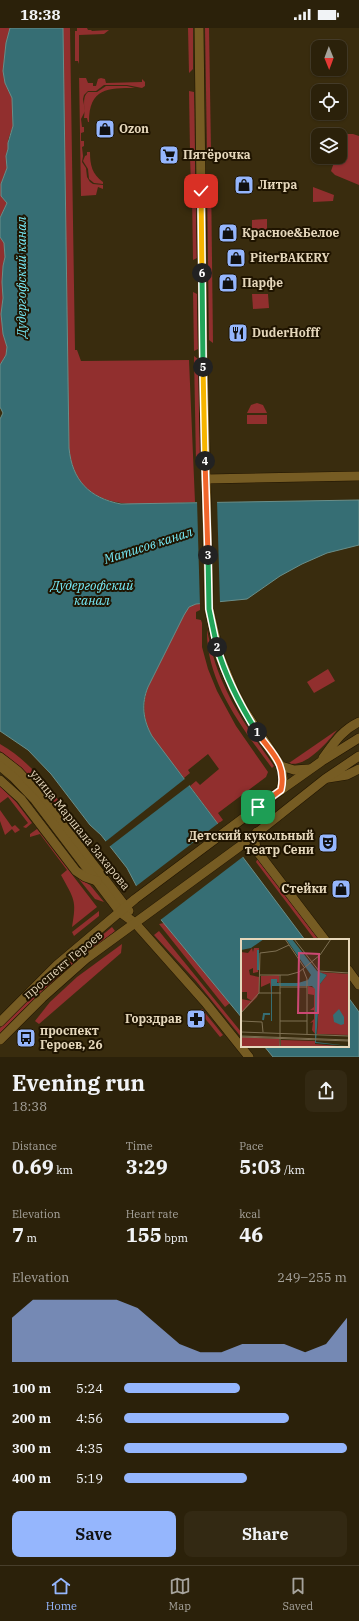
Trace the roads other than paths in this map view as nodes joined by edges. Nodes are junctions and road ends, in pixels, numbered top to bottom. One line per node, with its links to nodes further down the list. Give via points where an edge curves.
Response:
1 (199, 28): 3 (street)
2 (359, 476): 3 (street)
3 (206, 479): 10 (street, via 209,609 220,657 247,716)
4 (359, 722): 8 (street, via 350,726 337,738)
5 (359, 738): 8 (street)
6 (359, 756): 13 (street)
7 (0, 757): 20 (street, улица Маршала Захарова, via 18,771 41,796)
8 (322, 761): 11 (street)
9 (0, 766): 19 (street, улица Маршала Захарова, via 35,800)
10 (281, 766): 11 (street, via 294,770); 15 (street)
11 (309, 769): 15 (street)
12 (359, 769): 13 (street, via 347,775)
13 (324, 779): 16 (street)
14 (0, 780): 19 (street, via 21,800 76,870 85,877)
15 (281, 790): 20 (street, проспект Героев)
16 (257, 832): 17 (street); 18 (street, via 255,844)
17 (239, 847): 18 (street, via 249,847); 21 (street, проспект Героев)
18 (258, 851): 22 (street)
19 (97, 881): 20 (street, улица Маршала Захарова)
20 (123, 909): 21 (street, улица Маршала Захарова); 25 (street, проспект Героев, via 57,965)
21 (135, 923): 26 (street, проспект Героев, via 72,971); 28 (street, улица Маршала Захарова, via 206,1002)
22 (324, 939)
23 (349, 971): 24 (street)
24 (359, 985)
25 (0, 1022)
26 (0, 1040)
27 (241, 1047): 29 (street, улица Маршала Захарова)
28 (241, 1047)
29 (249, 1057)

